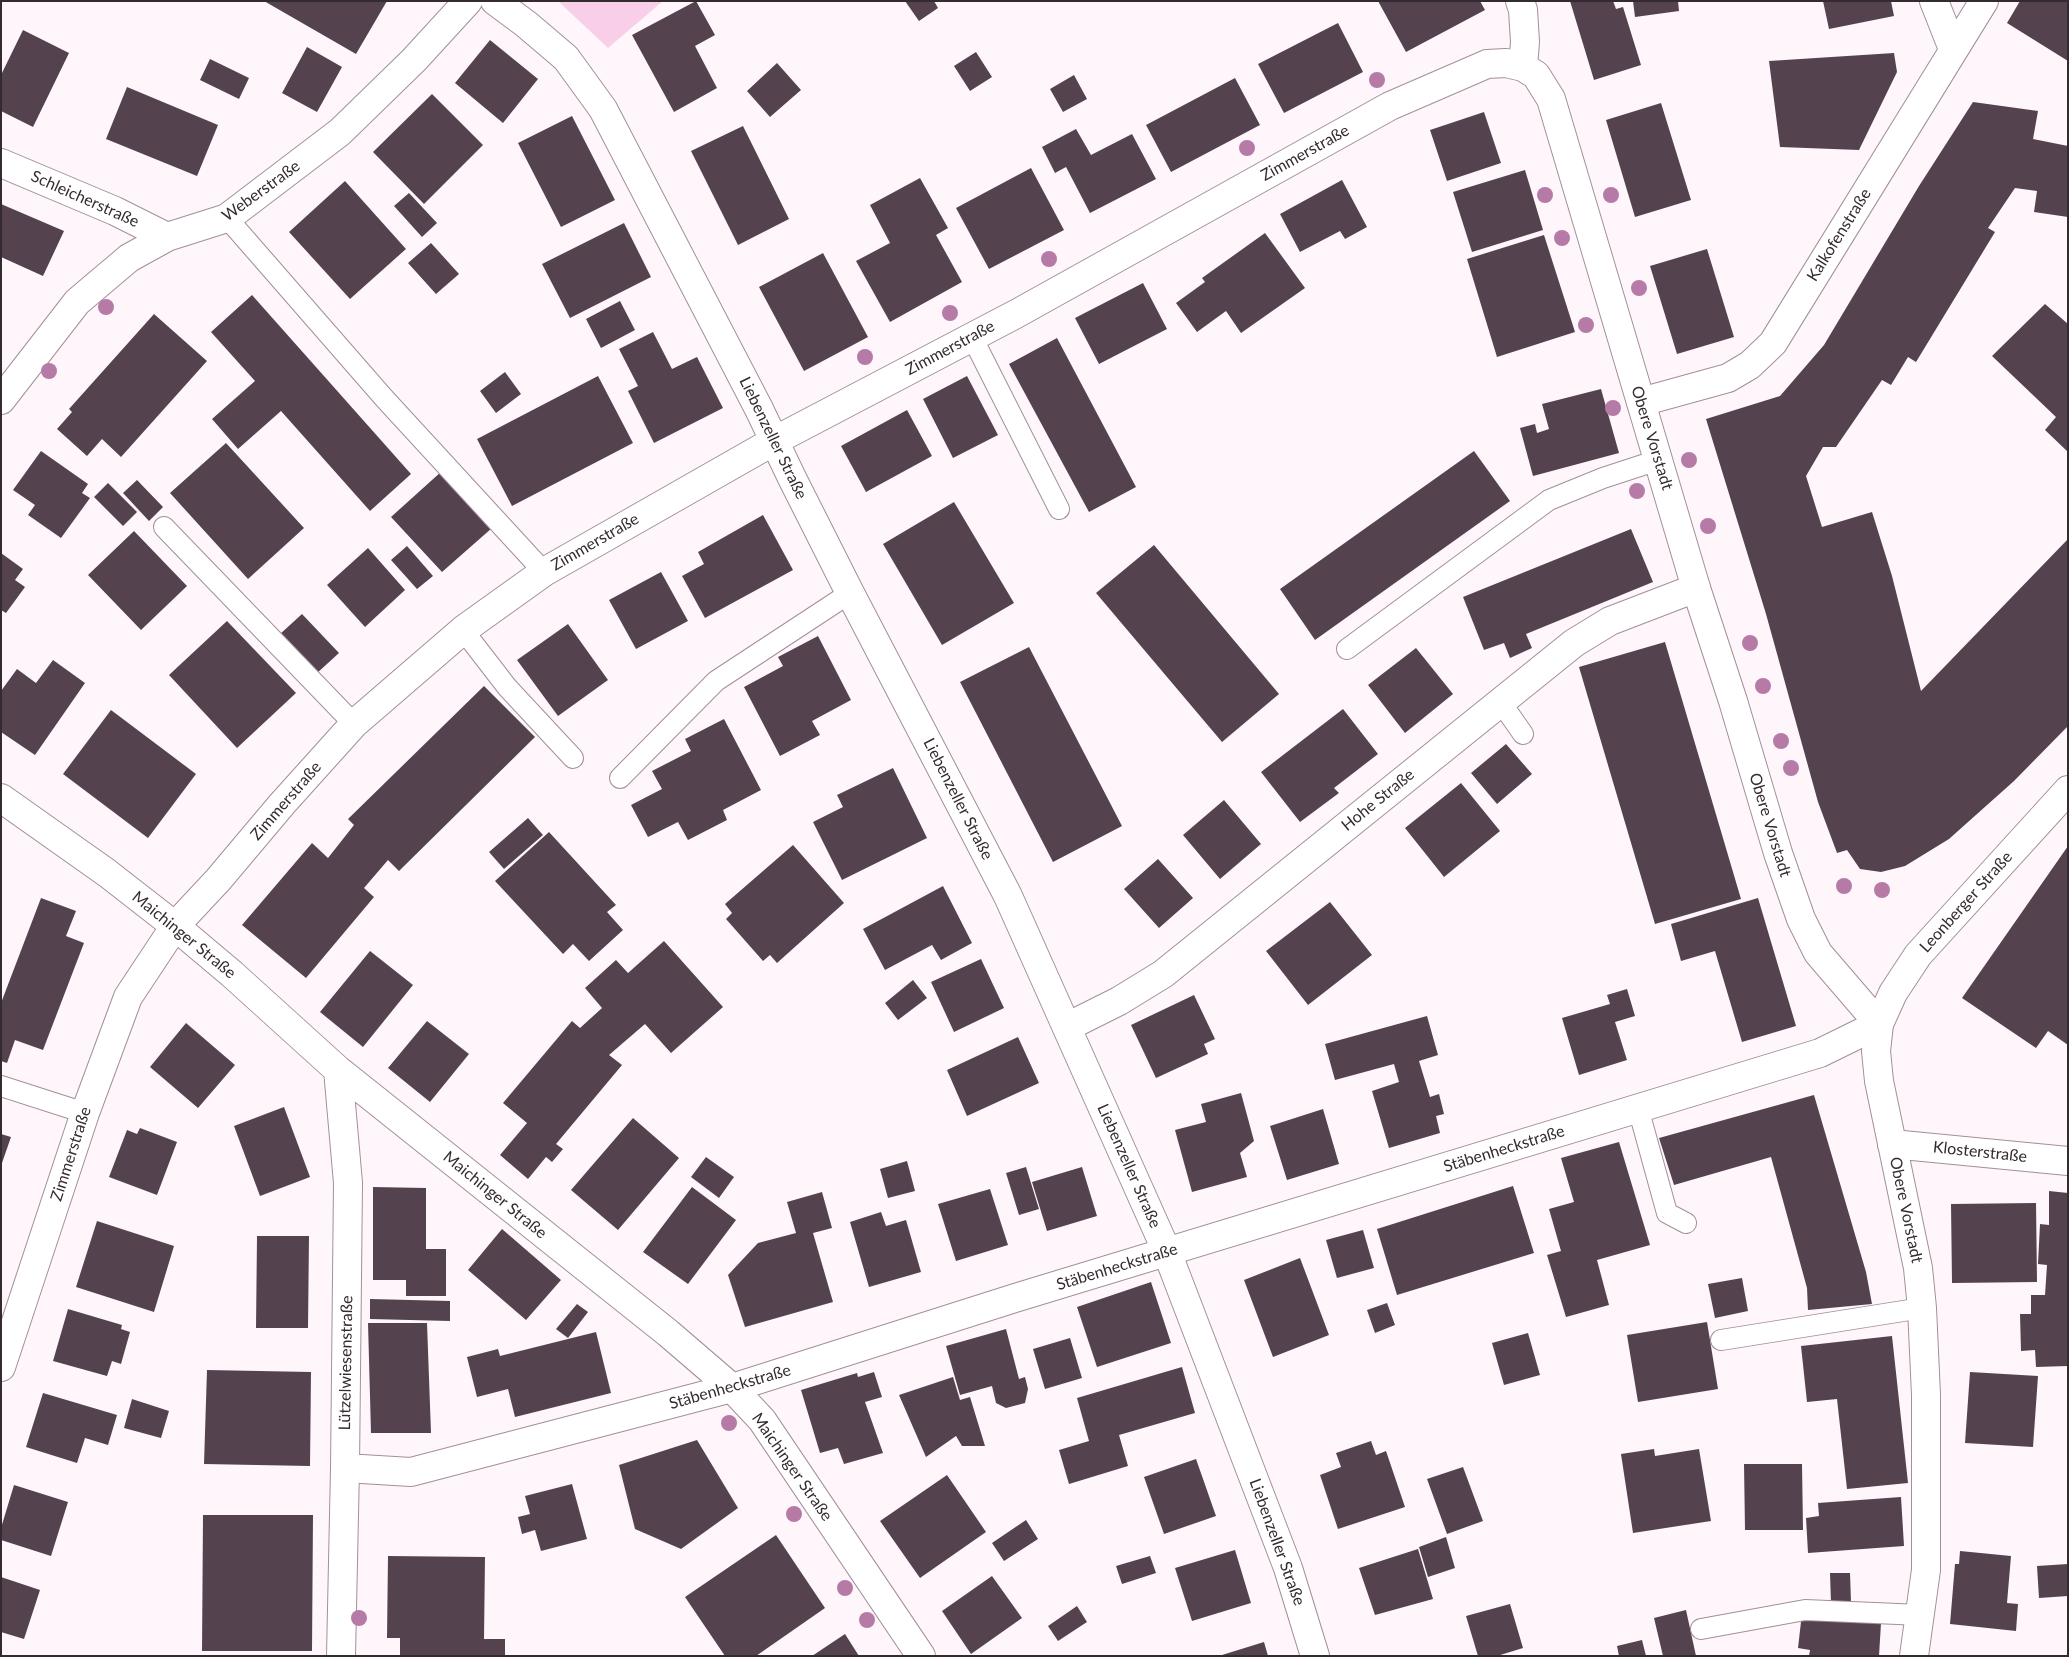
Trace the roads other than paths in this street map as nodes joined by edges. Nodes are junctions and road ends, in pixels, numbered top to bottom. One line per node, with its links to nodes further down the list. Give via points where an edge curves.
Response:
1 (468, 1): 9 (street, Weberstraße, via 414,60 340,132)
2 (495, 1): 14 (street, Liebenzeller Straße, via 566,58 603,109)
3 (1520, 1): 7 (street, via 1525,42)
4 (1934, 1): 6 (street)
5 (1984, 1): 6 (street, Kalkofenstraße)
6 (1953, 49): 13 (street, Kalkofenstraße, via 1773,343 1750,365 1728,378)
7 (1523, 67): 11 (street, Zimmerstraße, via 1506,63 1487,64 1390,106); 13 (street, Obere Vorstadt, via 1536,76 1551,99)
8 (1, 163): 10 (street, Schleicherstraße, via 115,211)
9 (227, 218): 10 (street, Weberstraße); 18 (lane, via 384,398)
10 (167, 237): 12 (street, Weberstraße, via 129,258 77,302)
11 (972, 337): 14 (street, Zimmerstraße); 16 (lane)
12 (1, 400)
13 (1641, 402): 15 (street, Obere Vorstadt)
14 (774, 441): 18 (street, Zimmerstraße); 20 (street, Liebenzeller Straße)
15 (1658, 460): 19 (street, Obere Vorstadt); 22 (lane, via 1549,500)
16 (1059, 509)
17 (164, 527): 24 (lane)
18 (544, 572): 21 (street, Zimmerstraße)
19 (1696, 588): 23 (street, Hohe Straße, via 1591,631); 31 (street, Obere Vorstadt, via 1801,919 1818,953)
20 (850, 593): 27 (lane, via 716,681); 32 (street, Liebenzeller Straße, via 1008,896)
21 (463, 630): 24 (street, Zimmerstraße); 26 (lane, via 507,687)
22 (1347, 649)
23 (1500, 701): 25 (lane); 32 (street, Hohe Straße, via 1163,974 1119,1002)
24 (354, 724): 30 (street, Zimmerstraße)
25 (1523, 734)
26 (573, 758)
27 (620, 778)
28 (2068, 790): 31 (street, Leonberger Straße, via 1918,955 1893,993)
29 (1, 798): 30 (street, Maichinger Straße)
30 (175, 926): 33 (street, Maichinger Straße); 36 (street, Zimmerstraße, via 128,997)
31 (1879, 1024): 35 (street, Stäbenheckstraße, via 1820,1054); 37 (street, Obere Vorstadt, via 1876,1051 1879,1081)
32 (1067, 1027): 40 (street, Liebenzeller Straße)
33 (338, 1070): 44 (street, Maichinger Straße, via 668,1333); 45 (street, Lützelwiesenstraße, via 348,1183)
34 (1, 1086): 36 (lane)
35 (1638, 1108): 39 (lane, via 1667,1213); 40 (street, Stäbenheckstraße)
36 (85, 1113): 43 (street, Zimmerstraße)
37 (1892, 1144): 38 (street, Klosterstraße); 41 (street, Obere Vorstadt, via 1918,1268)
38 (2068, 1161)
39 (1686, 1223)
40 (1167, 1252): 44 (street, Stäbenheckstraße); 50 (street, Liebenzeller Straße, via 1288,1568)
41 (1922, 1308): 42 (lane); 46 (street, Obere Vorstadt, via 1927,1475 1926,1570)
42 (1721, 1340)
43 (3, 1354)
44 (732, 1388): 45 (street, Stäbenheckstraße, via 411,1472); 49 (street, Maichinger Straße, via 762,1420)
45 (345, 1468): 48 (street, Lützelwiesenstraße)
46 (1921, 1615): 47 (lane, via 1805,1610); 51 (street, Obere Vorstadt)
47 (1700, 1629)
48 (340, 1656)
49 (921, 1656)
50 (1315, 1656)
51 (1914, 1656)

